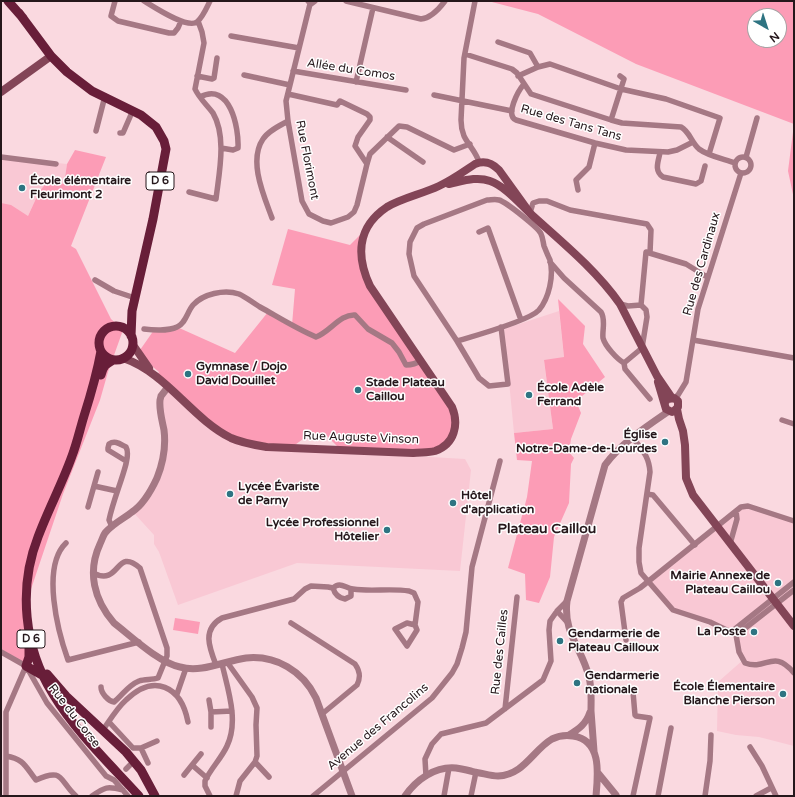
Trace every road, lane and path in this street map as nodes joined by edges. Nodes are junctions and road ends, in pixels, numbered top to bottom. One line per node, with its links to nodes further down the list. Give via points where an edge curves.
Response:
1 (115, 1): 11 (street, via 111,16 118,21 174,33)
2 (144, 1): 11 (street)
3 (210, 1): 12 (street)
4 (346, 1): 9 (street)
5 (445, 1): 9 (street, via 434,14 424,19)
6 (475, 1): 16 (street)
7 (11, 2): 10 (main road, D 6)
8 (311, 2): 15 (street, Rue Florimont)
9 (373, 8): 25 (street)
10 (19, 13): 17 (main road, D 6); 33 (main road, D 6, via 62,59)
11 (181, 21): 12 (street, via 191,24)
12 (198, 21): 22 (street, via 204,43)
13 (231, 36): 15 (street)
14 (498, 42): 19 (street, via 530,54)
15 (299, 48): 20 (street, Rue Florimont)
16 (465, 54): 23 (street, via 512,69); 35 (street)
17 (51, 56): 30 (main road); 33 (main road, via 56,56 83,82)
18 (217, 58): 22 (street, via 214,78)
19 (538, 67): 23 (street); 28 (street, via 550,64)
20 (294, 71): 25 (street, Allée du Comos); 27 (street, Rue Florimont)
21 (244, 75): 27 (street)
22 (198, 76): 34 (street, via 195,88)
23 (518, 76): 26 (street)
24 (620, 76): 28 (street, via 624,79)
25 (356, 82): 29 (street, Allée du Comos)
26 (524, 84): 37 (street, Rue des Tans Tans, via 518,90); 40 (street, via 531,94)
27 (290, 85): 31 (street, Rue Florimont)
28 (621, 89): 40 (street); 49 (street, via 666,99 720,118)
29 (406, 90)
30 (1, 92)
31 (288, 94): 39 (street, Rue Florimont); 56 (street, via 338,105 340,101 367,114 370,120 355,146)
32 (434, 95): 35 (street)
33 (104, 96): 36 (main road, D 6); 41 (street)
34 (200, 97): 47 (street, via 216,120); 47 (street, via 212,93 221,97 232,113 238,148)
35 (461, 100): 37 (street); 45 (street, via 462,130)
36 (133, 110): 42 (street, via 123,134); 74 (main road, D 6, via 156,127 166,149)
37 (512, 111): 46 (street, Rue des Tans Tans, via 512,116 516,120)
38 (758, 118): 51 (street)
39 (288, 120): 56 (street, Rue Florimont, via 302,201 309,214 316,218 331,223 354,212); 66 (street, via 263,138 258,151 260,185)
40 (611, 120): 44 (street, via 622,123 681,126)
41 (96, 131)
42 (120, 133)
43 (387, 137): 45 (street, Rue Florimont, via 396,128 403,126 454,150); 52 (street); 56 (street, Rue Florimont, via 370,154)
44 (693, 142): 48 (street, Rue des Tans Tans, via 677,150); 49 (street, via 700,150)
45 (470, 144): 53 (street)
46 (595, 144): 48 (street, Rue des Tans Tans); 63 (street, via 589,167 576,180)
47 (221, 148): 64 (street, via 216,199)
48 (660, 153): 57 (street, via 657,170 663,177 696,184 701,181)
49 (709, 154): 54 (street)
50 (1, 157): 55 (street)
51 (746, 157): 54 (street, via 737,159); 58 (street, via 750,159 752,166 748,172)
52 (423, 162)
53 (477, 163): 59 (main road, via 473,170); 60 (main road, Rue Auguste Vinson, via 492,164); 62 (main road, Rue Auguste Vinson)
54 (735, 163): 58 (street, via 736,169)
55 (56, 164)
56 (367, 164)
57 (705, 166)
58 (741, 173): 72 (street, Rue des Cardinaux)
59 (476, 178): 61 (main road, Rue Auguste Vinson); 62 (main road, Rue Auguste Vinson)
60 (506, 178): 61 (main road, via 499,182); 65 (main road, Rue Auguste Vinson)
61 (492, 181): 65 (main road, Rue Auguste Vinson)
62 (440, 186): 90 (main road, Rue Auguste Vinson, via 387,207 368,227 362,243 361,263 370,286)
63 (578, 190)
64 (189, 192)
65 (531, 215): 67 (street); 68 (main road, Rue Auguste Vinson); 70 (street, via 533,203 547,201 570,210 647,224 652,230)
66 (272, 218)
67 (534, 226): 68 (street); 84 (street, via 508,205 495,199 417,228 410,242 409,254 413,271)
68 (545, 231): 71 (street, via 544,245); 75 (main road, Rue Auguste Vinson, via 599,278)
69 (479, 232): 78 (street, via 488,228)
70 (650, 253): 72 (street, via 686,264); 76 (street, via 646,252)
71 (550, 261): 78 (street, via 546,298 539,310); 91 (street, via 564,278 602,312 605,343)
72 (707, 277): 82 (street, Rue des Cardinaux)
73 (95, 280): 74 (street, via 114,291)
74 (135, 298): 77 (main road, D 6)
75 (620, 304): 76 (street); 85 (main road, Rue Auguste Vinson)
76 (641, 305): 85 (street, via 646,310)
77 (132, 311): 79 (main road, via 125,321); 83 (main road, D 6)
78 (521, 320): 80 (street)
79 (116, 327): 83 (main road, via 125,329); 86 (main road, via 103,333)
80 (501, 327): 84 (street); 84 (street, via 508,384 484,384)
81 (144, 329): 90 (street, via 177,328 202,298 222,292 239,294 316,337 343,318 355,315 368,329 392,343 406,365)
82 (693, 340): 88 (street); 95 (street, Rue des Cardinaux)
83 (132, 341): 87 (main road, via 128,355); 92 (main road, Rue Auguste Vinson)
84 (457, 341)
85 (642, 348): 91 (street); 93 (main road, Rue Auguste Vinson)
86 (101, 351): 89 (main road); 130 (main road, D 6, via 73,455 37,538 31,559 26,582)
87 (124, 358): 89 (main road); 92 (main road, Rue Auguste Vinson, via 142,366)
88 (794, 358)
89 (113, 360): 140 (main road, D 6, via 102,369 77,458 35,560 30,604 34,640)
90 (421, 360): 94 (main road, Rue Auguste Vinson, via 455,415 456,424 449,442 434,451 413,453 248,444 213,426)
91 (624, 363): 97 (street, via 625,369)
92 (155, 376): 94 (main road, Rue Auguste Vinson)
93 (657, 376): 96 (main road); 98 (main road)
94 (168, 387): 111 (street, via 160,400 165,446 157,477 143,502)
95 (683, 387): 96 (street, via 674,391); 98 (street, Rue des Cardinaux)
96 (667, 390): 98 (main road)
97 (650, 399)
98 (671, 405): 101 (street); 112 (main road, via 684,431 686,475 690,488 698,504)
99 (782, 420): 100 (street)
100 (794, 424)
101 (633, 438): 107 (street, via 649,462); 123 (street, via 616,452 605,466)
102 (126, 461): 106 (street)
103 (500, 461): 171 (street, Avenue des Francolins, via 472,567 466,632 457,664 432,698)
104 (98, 472): 105 (street)
105 (94, 486): 106 (street); 108 (street)
106 (117, 491): 111 (street, via 109,520)
107 (647, 494): 115 (street, via 653,495); 117 (street, via 639,562 641,573)
108 (88, 507)
109 (736, 511): 110 (street, via 748,506); 112 (street); 114 (street, via 737,519)
110 (794, 521)
111 (112, 527): 116 (street, via 105,533 98,548)
112 (717, 527): 114 (main road); 115 (street)
113 (66, 544): 133 (street, via 55,562 53,586 57,625 68,660)
114 (730, 544): 124 (main road)
115 (695, 545): 117 (street)
116 (93, 574): 133 (street, via 96,594 109,618); 135 (street, via 104,578 128,560 140,568 167,648)
117 (648, 582): 131 (street, via 673,610 710,622); 132 (street, via 623,598 621,602)
118 (794, 582): 124 (street)
119 (333, 588): 120 (street, via 346,585); 120 (street, via 338,597 345,599 351,596); 136 (street, via 311,586 294,599 215,622 211,627 210,651)
120 (351, 589): 128 (street, via 404,590 414,593 418,602)
121 (794, 590): 124 (street)
122 (517, 597): 142 (street, Rue des Cailles)
123 (567, 601): 125 (street); 126 (street)
124 (775, 601): 129 (main road); 131 (street)
125 (557, 611): 126 (street); 145 (street, via 550,621 552,655 548,670 543,680)
126 (567, 622): 148 (street, via 588,671 592,693)
127 (291, 623): 151 (street, via 355,664 359,673 357,685)
128 (415, 625)
129 (794, 626)
130 (28, 628): 137 (main road, via 29,658); 140 (main road, D 6, via 36,658)
131 (735, 634): 139 (street, via 739,652 745,663 756,665 775,660 784,663)
132 (626, 640)
133 (139, 642): 135 (street)
134 (1, 652): 137 (street)
135 (165, 662): 138 (street); 141 (street, via 158,678 133,684 114,702 102,693)
136 (221, 664): 138 (street); 150 (street); 151 (street, via 255,658 271,660 289,667 298,673 309,687); 166 (street, via 252,697 257,708 258,754)
137 (26, 666): 140 (main road); 164 (street, via 6,712); 175 (street, Rue du Corse, via 47,703)
138 (186, 668): 144 (street)
139 (794, 673)
140 (44, 674): 156 (main road); 186 (main road, D 6, via 64,712); 187 (main road, D 6, via 64,705)
141 (100, 687)
142 (508, 688): 145 (street, via 509,695); 147 (street, Rue des Cailles)
143 (633, 692): 198 (street, via 634,715 650,718)
144 (177, 694): 152 (street, via 159,685 145,688 125,700); 153 (street, via 186,711)
145 (521, 696): 147 (street)
146 (209, 700): 149 (street)
147 (505, 709): 176 (street, via 486,724 441,734 432,744 425,759)
148 (591, 710): 157 (street, via 580,728); 162 (street)
149 (211, 712): 150 (street); 154 (street)
150 (232, 712): 178 (street, via 232,735)
151 (322, 714): 171 (street)
152 (108, 722): 156 (street); 161 (street, via 133,748)
153 (188, 722)
154 (211, 727)
155 (671, 728): 199 (street)
156 (103, 730): 165 (main road)
157 (569, 735): 162 (street, via 585,740); 172 (street, via 553,738 516,771 498,776)
158 (711, 735): 200 (street)
159 (157, 741): 161 (street)
160 (750, 747): 180 (street, via 762,766)
161 (141, 748): 167 (street)
162 (594, 751): 173 (street)
163 (201, 754): 168 (street)
164 (6, 756): 182 (street); 183 (street, via 21,760 36,780 44,776 60,776)
165 (134, 761): 170 (street); 188 (main road)
166 (255, 762): 177 (street); 190 (street, via 240,781)
167 (148, 763)
168 (192, 765): 174 (street); 178 (street)
169 (449, 768): 172 (street); 176 (street); 194 (street)
170 (126, 769)
171 (343, 771): 191 (street, Avenue des Francolins); 192 (street)
172 (476, 772): 195 (street)
173 (598, 773): 196 (street); 197 (street)
174 (184, 774)
175 (106, 776): 179 (street); 181 (street, Rue du Corse, via 115,779)
176 (426, 776): 193 (street, via 415,783)
177 (269, 777)
178 (206, 778): 189 (street, via 205,786)
179 (104, 788): 181 (street); 184 (street)
180 (771, 788): 201 (street); 202 (street)
181 (123, 790): 185 (street, Rue du Corse)
182 (6, 796)
183 (76, 796)
184 (92, 796)
185 (128, 796)
186 (139, 796)
187 (146, 796)
188 (155, 796)
189 (210, 796)
190 (236, 796)
191 (313, 796)
192 (352, 796)
193 (405, 796)
194 (444, 796)
195 (471, 796)
196 (596, 796)
197 (616, 796)
198 (633, 796)
199 (658, 796)
200 (705, 796)
201 (756, 796)
202 (776, 796)

